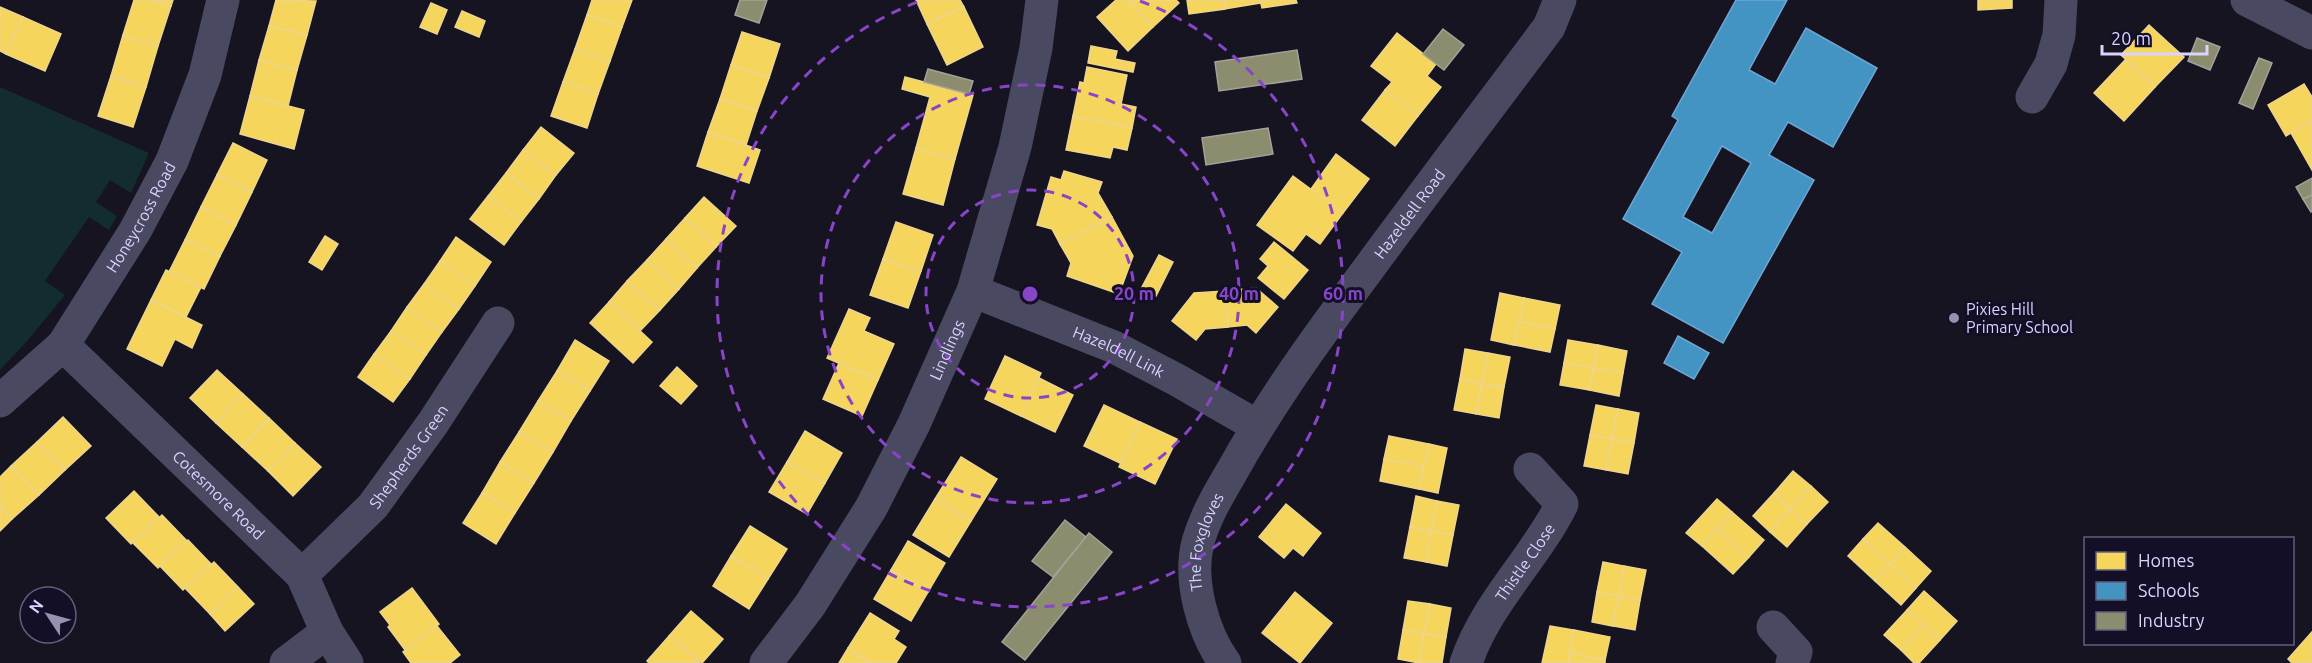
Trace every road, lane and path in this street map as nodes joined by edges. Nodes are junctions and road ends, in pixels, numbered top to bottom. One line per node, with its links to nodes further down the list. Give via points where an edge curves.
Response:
1 (223, 0): 10 (street, Honeycross Road, via 205,75 172,161 135,231)
2 (1042, 0): 8 (street, Lindlings, via 1015,147)
3 (1560, 0): 12 (street, Hazeldell Road, via 1549,27 1424,192)
4 (2061, 0): 7 (street, via 2059,35 2051,64)
5 (2247, 0): 6 (street)
6 (2312, 33)
7 (2032, 97)
8 (973, 291): 12 (street, Hazeldell Link, via 1114,347); 19 (street, Lindlings, via 914,424 871,508 810,604)
9 (498, 323): 14 (street, Shepherds Green, via 373,506)
10 (63, 345): 11 (street, Honeycross Road); 14 (street, Cotesmore Road)
11 (0, 401)
12 (1257, 426): 20 (street, The Foxgloves, via 1209,513 1197,544 1196,578 1205,626)
13 (1530, 469): 21 (street, Thistle Close, via 1562,504 1549,530 1490,611 1473,640)
14 (302, 575): 16 (street, Cotesmore Road)
15 (1773, 627): 22 (street, via 1796,652)
16 (327, 632): 17 (street); 18 (street, Cotesmore Road)
17 (286, 663)
18 (347, 663)
19 (766, 663)
20 (1225, 663)
21 (1466, 663)
22 (1792, 663)

